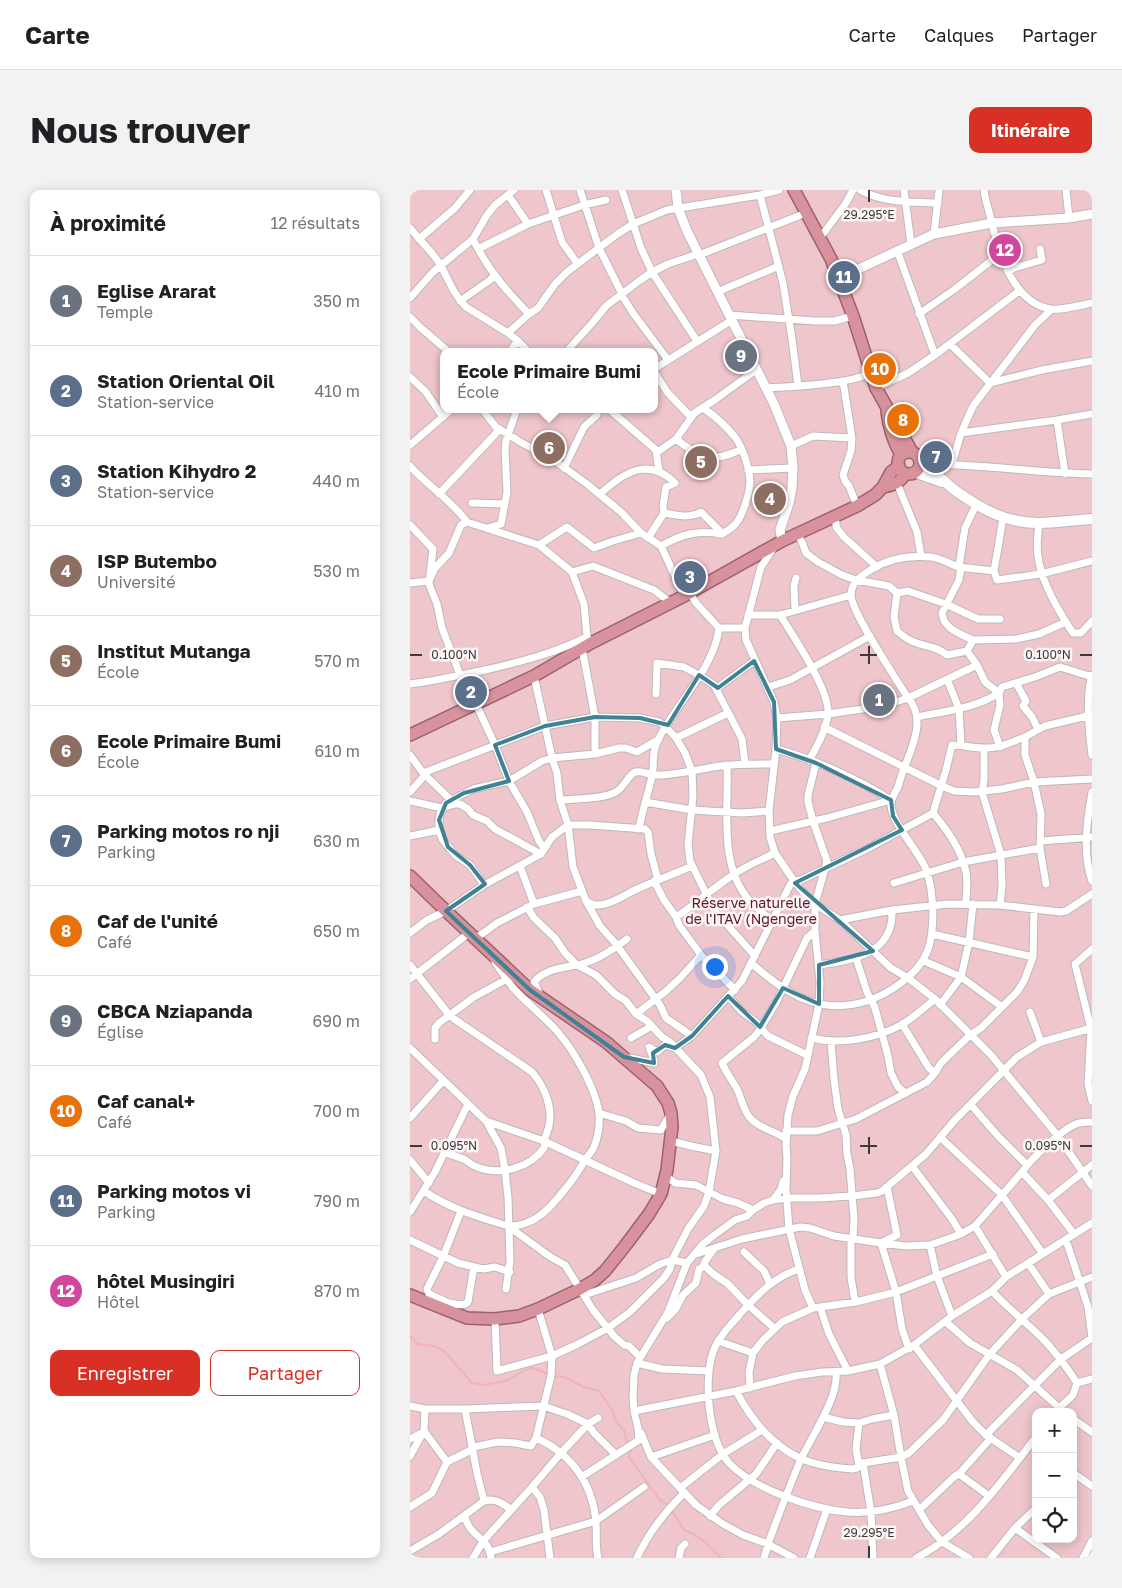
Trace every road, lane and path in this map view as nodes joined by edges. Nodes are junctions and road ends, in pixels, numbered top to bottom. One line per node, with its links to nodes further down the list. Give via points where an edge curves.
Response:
1 (470, 190): 33 (street)
2 (546, 190): 23 (street)
3 (580, 190): 19 (street)
4 (622, 190): 27 (street)
5 (676, 190): 20 (street)
6 (778, 190): 15 (street)
7 (794, 190): 21 (highway)
8 (853, 190): 31 (street)
9 (860, 190): 17 (street, via 884,199)
10 (904, 190): 17 (street)
11 (939, 190): 18 (street)
12 (984, 190): 25 (street)
13 (1066, 190): 24 (street)
14 (511, 192): 26 (street); 32 (street, via 486,215)
15 (760, 194): 20 (street); 29 (street)
16 (606, 200): 19 (street)
17 (905, 201): 18 (street); 34 (street)
18 (938, 203): 30 (street)
19 (584, 205): 23 (street); 35 (street)
20 (678, 208): 27 (street); 40 (street)
21 (806, 213): 29 (street); 31 (highway)
22 (1092, 214): 24 (street)
23 (553, 215): 26 (street); 41 (street, via 565,248)
24 (1069, 218): 25 (street)
25 (992, 223): 30 (street); 39 (street)
26 (528, 224): 36 (street)
27 (633, 224): 35 (street); 44 (street)
28 (410, 228): 33 (street)
29 (768, 228): 40 (street); 43 (street)
30 (934, 234): 34 (street)
31 (820, 238): 47 (highway)
32 (473, 239): 36 (street); 42 (street)
33 (419, 240): 42 (street)
34 (911, 244): 37 (street)
35 (599, 248): 41 (street); 50 (street)
36 (478, 249): 46 (street)
37 (897, 250): 47 (street); 56 (street)
38 (1040, 250): 45 (street, via 1042,260)
39 (1001, 253): 45 (street); 56 (street)
40 (698, 254): 44 (street); 49 (street)
41 (577, 263): 55 (street)
42 (440, 265): 51 (street); 52 (street)
43 (779, 266): 49 (street); 60 (street)
44 (652, 272): 50 (street); 63 (street)
45 (1008, 272): 48 (street)
46 (494, 276): 52 (street); 55 (street)
47 (839, 278): 57 (highway)
48 (1019, 291): 54 (street); 64 (street)
49 (717, 292): 59 (street)
50 (622, 294): 68 (street, via 606,306); 70 (street)
51 (410, 298)
52 (460, 301): 61 (street)
53 (1092, 303): 54 (street)
54 (1051, 310): 78 (street, via 1035,325)
55 (529, 314): 61 (street)
56 (919, 314): 69 (street)
57 (852, 316): 60 (street, via 815,321); 74 (highway)
58 (410, 317): 65 (street)
59 (730, 317): 60 (street); 63 (street); 73 (street)
60 (789, 318): 79 (street)
61 (508, 333): 62 (street)
62 (518, 341): 66 (street); 67 (street)
63 (697, 341): 70 (street)
64 (950, 344): 69 (street); 78 (street)
65 (444, 348)
66 (512, 348)
67 (525, 348)
68 (570, 348)
69 (934, 355): 81 (street, via 908,373)
70 (668, 360): 72 (street)
71 (1092, 361): 78 (street)
72 (658, 367)
73 (756, 370): 80 (street); 82 (street)
74 (870, 372): 77 (street, via 866,376); 81 (highway)
75 (410, 377): 83 (street)
76 (658, 377): 91 (street, via 666,392 687,414)
77 (843, 381): 79 (street); 97 (street)
78 (990, 383): 95 (street, via 973,406)
79 (798, 386): 80 (street)
80 (765, 388): 100 (street)
81 (876, 388): 103 (highway, via 886,404 895,444)
82 (703, 408): 91 (street); 102 (street, via 736,438)
83 (440, 413)
84 (440, 413): 92 (street)
85 (448, 413): 92 (street)
86 (485, 413): 94 (street)
87 (516, 413): 96 (street)
88 (597, 413): 106 (street, via 584,427)
89 (614, 413): 101 (street)
90 (1092, 414): 93 (street)
91 (693, 415): 98 (street)
92 (443, 417): 99 (street)
93 (1057, 420): 95 (street); 110 (street)
94 (500, 430): 96 (street); 114 (street)
95 (961, 433): 104 (street)
96 (508, 435): 106 (street); 117 (street, via 505,452)
97 (852, 438): 100 (street, via 813,436); 119 (street, via 843,475)
98 (676, 439): 101 (street); 102 (street, via 702,455 718,457)
99 (410, 445)
100 (791, 446): 107 (street)
101 (656, 450): 109 (street)
102 (741, 450): 108 (street)
103 (911, 464): 104 (street); 112 (highway); 113 (highway, via 891,472); 118 (main road)
104 (952, 464): 110 (street)
105 (410, 466): 114 (street)
106 (564, 468): 115 (street)
107 (793, 468): 108 (street); 131 (street, via 789,503)
108 (748, 470): 128 (street, via 750,483 737,522)
109 (659, 471): 115 (street, via 638,469 616,479); 120 (street, via 674,483 666,487)
110 (1065, 474): 111 (street)
111 (1092, 474)
112 (898, 483): 113 (highway); 135 (street, via 918,532)
113 (883, 487): 119 (highway)
114 (439, 494): 124 (street)
115 (600, 494): 130 (street)
116 (472, 503): 117 (street)
117 (506, 504): 127 (street, via 501,524)
118 (976, 505): 122 (main road); 138 (street, via 965,528)
119 (857, 506): 121 (highway)
120 (664, 513): 128 (street, via 685,517 701,512 719,530); 130 (street)
121 (830, 517): 129 (highway); 139 (street, via 844,537)
122 (1003, 518): 125 (main road); 140 (street)
123 (1092, 519): 125 (main road)
124 (467, 522): 127 (street); 136 (street, via 461,525)
125 (1039, 523): 142 (street, via 1037,553)
126 (410, 525): 134 (street)
127 (485, 528): 132 (street)
128 (718, 534): 133 (street, via 686,534)
129 (797, 534): 131 (highway); 144 (street, via 806,553)
130 (645, 536): 132 (street, via 594,548 567,526); 133 (street)
131 (778, 544): 148 (highway); 153 (street, via 761,567)
132 (539, 545): 141 (street)
133 (661, 546): 148 (street)
134 (433, 549): 136 (street); 145 (street)
135 (920, 556): 138 (street); 139 (street, via 894,558)
136 (445, 559): 145 (street, via 435,568)
137 (1091, 562): 142 (street)
138 (960, 566): 140 (street); 151 (street, via 959,580)
139 (877, 567): 144 (street)
140 (994, 571): 142 (street, via 998,580)
141 (572, 572): 150 (street, via 593,566 654,590); 162 (street, via 584,604)
142 (1041, 574): 157 (street)
143 (796, 578): 152 (street)
144 (856, 580): 147 (street, via 888,586); 149 (street)
145 (429, 581): 146 (street); 167 (street)
146 (410, 583)
147 (897, 593): 151 (street, via 908,591); 163 (street, via 894,617 897,631 911,641 947,655)
148 (686, 594): 150 (highway); 158 (street)
149 (851, 595): 152 (street); 160 (street)
150 (671, 603): 162 (highway)
151 (946, 604): 155 (street, via 978,619); 161 (street, via 942,613 944,621 950,628)
152 (795, 610): 154 (street)
153 (748, 615): 154 (street); 159 (street)
154 (780, 615): 166 (street)
155 (1000, 619)
156 (1092, 621): 157 (street, via 1081,633 1073,633)
157 (1066, 622): 161 (street, via 1040,634 1016,639)
158 (719, 628): 159 (street); 168 (street, via 714,649)
159 (746, 628): 164 (street, via 746,640)
160 (870, 636): 166 (street); 178 (street)
161 (973, 640): 163 (street)
162 (587, 643): 167 (street); 169 (highway); 184 (street)
163 (967, 651): 165 (street)
164 (754, 661): 174 (street); 175 (street)
165 (977, 665): 171 (street); 176 (street, via 984,682)
166 (812, 668): 174 (street); 182 (street, via 826,699)
167 (460, 675): 173 (street)
168 (699, 675): 175 (street); 177 (street, via 684,667 657,663); 188 (street)
169 (534, 676): 179 (highway); 187 (street)
170 (1092, 676): 172 (street, via 1060,667); 183 (street, via 1088,688)
171 (947, 679): 178 (street); 180 (street)
172 (1016, 683): 176 (street, via 1002,687); 190 (street, via 1026,701 1023,706)
173 (410, 684)
174 (768, 687): 186 (street)
175 (716, 689): 181 (street)
176 (999, 693): 180 (street); 197 (street, via 1000,705 994,730)
177 (656, 694)
178 (908, 698): 182 (street, via 883,706); 185 (street, via 915,705)
179 (476, 704): 191 (highway); 195 (street)
180 (959, 709): 185 (street); 196 (street)
181 (728, 713): 193 (street); 205 (street, via 742,739)
182 (828, 714): 186 (street); 189 (street)
183 (1091, 715): 190 (street); 201 (street)
184 (595, 717): 187 (street); 188 (street, via 640,718 660,722); 200 (street)
185 (917, 717): 208 (street, via 917,731)
186 (778, 718): 199 (street)
187 (545, 726): 195 (street); 203 (street)
188 (666, 727): 193 (street); 194 (street)
189 (824, 727): 204 (street); 208 (street)
190 (1038, 729): 192 (street)
191 (410, 735)
192 (1025, 737): 197 (street); 214 (street, via 1025,755)
193 (676, 738): 209 (street)
194 (659, 739): 200 (street, via 637,752 620,748); 211 (street, via 652,755)
195 (495, 745): 210 (street); 213 (street)
196 (961, 745): 198 (street); 215 (street, via 952,746)
197 (1000, 746): 198 (street)
198 (984, 748): 217 (street)
199 (776, 749): 204 (street); 206 (street)
200 (596, 754): 203 (street)
201 (1092, 754)
202 (410, 755): 210 (street)
203 (552, 758): 213 (street); 220 (street)
204 (813, 762): 221 (street); 229 (street, via 808,802)
205 (745, 764): 206 (street); 207 (street)
206 (774, 764): 226 (street)
207 (727, 765): 209 (street); 227 (street)
208 (904, 767): 215 (street); 221 (street)
209 (692, 771): 211 (street); 225 (street)
210 (424, 774): 216 (street); 219 (street)
211 (652, 775): 220 (street, via 644,771 635,772 611,794); 223 (street)
212 (1092, 779): 214 (street)
213 (509, 782): 219 (street, via 473,789); 238 (street, via 527,812)
214 (1034, 782): 217 (street); 237 (street, via 1040,814)
215 (942, 786): 217 (street, via 954,791); 228 (street)
216 (410, 792)
217 (982, 792): 240 (street)
218 (1092, 792): 236 (street)
219 (451, 800): 224 (street)
220 (560, 800): 230 (street)
221 (891, 800): 229 (street); 233 (street, via 893,816)
222 (410, 801): 224 (street)
223 (645, 802): 225 (street); 231 (street)
224 (442, 808): 232 (street); 238 (street, via 464,805 473,815 496,829)
225 (692, 810): 227 (street); 243 (street, via 688,845)
226 (769, 811): 227 (street); 234 (street)
227 (726, 812): 246 (street, via 727,838)
228 (933, 813): 233 (street); 241 (street, via 952,836)
229 (813, 821): 234 (street); 244 (street, via 826,857)
230 (568, 825): 231 (street); 238 (street, via 552,837); 254 (street, via 573,867)
231 (639, 829): 248 (street, via 648,832)
232 (439, 830): 235 (street); 253 (street, via 448,847 470,865)
233 (902, 830): 244 (street); 245 (street)
234 (770, 831): 239 (street)
235 (410, 836)
236 (1089, 837): 237 (street); 249 (street, via 1088,861)
237 (1040, 845): 240 (street); 252 (street)
238 (542, 851): 242 (street)
239 (775, 853): 246 (street); 250 (street)
240 (1000, 855): 241 (street); 262 (street)
241 (963, 862): 245 (street); 260 (street)
242 (520, 866): 253 (street); 258 (street)
243 (692, 866): 248 (street); 255 (street)
244 (823, 870): 250 (street); 259 (street)
245 (927, 872): 251 (street); 261 (street)
246 (735, 873): 255 (street); 268 (street, via 748,899)
247 (411, 879): 266 (highway)
248 (656, 881): 257 (street, via 599,905); 267 (street)
249 (1092, 881)
250 (794, 882): 259 (street); 268 (street)
251 (894, 883)
252 (1046, 884)
253 (484, 885): 266 (street)
254 (582, 891): 257 (street); 258 (street)
255 (707, 894): 267 (street); 281 (street, via 714,910)
256 (1092, 894): 265 (street, via 1066,911)
257 (586, 901): 276 (street, via 600,926)
258 (534, 904): 263 (street)
259 (815, 904): 269 (street); 270 (street)
260 (970, 904): 261 (street); 262 (street); 275 (street)
261 (932, 905): 264 (street); 272 (street)
262 (1000, 905): 265 (street)
263 (527, 907): 273 (street); 286 (street)
264 (892, 910): 269 (street); 279 (street, via 890,930)
265 (1034, 910): 282 (street)
266 (446, 912): 271 (street, via 427,920); 273 (highway)
267 (676, 917): 280 (street)
268 (772, 920): 281 (street)
269 (840, 920): 279 (street)
270 (815, 930): 287 (street); 294 (street, via 807,938)
271 (410, 933)
272 (932, 934): 275 (street); 284 (street)
273 (472, 936): 278 (highway); 289 (street)
274 (627, 939): 276 (street)
275 (969, 942): 282 (street); 290 (street)
276 (618, 946): 286 (street, via 594,960); 298 (street)
277 (1092, 949): 309 (street, via 1075,964)
278 (487, 950): 293 (street); 297 (highway)
279 (873, 951): 283 (street); 291 (street)
280 (701, 955): 295 (street); 298 (street)
281 (755, 956): 285 (street)
282 (1033, 957): 302 (street, via 1024,981)
283 (856, 958): 287 (street); 299 (street)
284 (924, 961): 290 (street); 291 (street)
285 (752, 964): 294 (street); 295 (street)
286 (577, 965): 297 (street, via 547,973 535,981); 304 (street, via 596,975)
287 (819, 965): 301 (street)
288 (410, 966): 289 (street)
289 (417, 974): 292 (street); 305 (street)
290 (961, 977): 300 (street); 302 (street)
291 (908, 978): 299 (street); 300 (street)
292 (410, 979)
293 (506, 979): 305 (street, via 474,997); 329 (street, via 571,1050)
294 (783, 988): 301 (street, via 802,1000); 308 (street)
295 (735, 990): 296 (street)
296 (728, 996): 308 (street); 312 (street)
297 (541, 997): 321 (highway)
298 (655, 999): 304 (street); 312 (street, via 666,1018)
299 (871, 1000): 301 (street, via 852,1005); 310 (street)
300 (937, 1002): 306 (street); 311 (street)
301 (819, 1004): 314 (street)
302 (1002, 1008): 311 (street)
303 (1030, 1012): 317 (street)
304 (636, 1014): 307 (street)
305 (450, 1016): 315 (street, via 435,1028); 339 (street, via 532,1072 540,1081 550,1116)
306 (902, 1024): 310 (street); 323 (street)
307 (652, 1026): 313 (street); 318 (street)
308 (760, 1028): 320 (street, via 772,1039); 338 (street, via 754,1037 722,1063 752,1120)
309 (1091, 1029): 317 (street); 326 (street, via 1088,1084)
310 (882, 1032): 316 (street); 325 (street, via 891,1073)
311 (970, 1034): 322 (street); 323 (street)
312 (692, 1036): 318 (street)
313 (631, 1038)
314 (811, 1038): 316 (street); 320 (street)
315 (435, 1039)
316 (831, 1042): 334 (street)
317 (1041, 1042): 322 (street, via 1017,1057)
318 (674, 1048): 321 (street, via 665,1045 657,1052 648,1047 654,1063); 341 (street, via 701,1075 707,1088)
319 (410, 1049): 324 (street)
320 (807, 1055): 335 (street)
321 (624, 1057): 330 (highway, via 657,1086)
322 (1005, 1070): 328 (street); 336 (street)
323 (935, 1073): 325 (street, via 927,1082)
324 (443, 1081): 327 (street); 331 (street)
325 (905, 1093): 334 (street)
326 (1092, 1100)
327 (468, 1104): 332 (street); 342 (street)
328 (971, 1105): 337 (street); 345 (street)
329 (599, 1113): 330 (street, via 626,1120 638,1128 661,1130); 344 (street, via 599,1130 593,1150)
330 (671, 1113): 340 (highway)
331 (410, 1118)
332 (486, 1121): 339 (street); 348 (street, via 501,1148)
333 (1092, 1122): 336 (street, via 1078,1123)
334 (842, 1123): 335 (street, via 818,1130); 360 (street)
335 (786, 1131): 338 (street)
336 (1058, 1136): 345 (street); 351 (street)
337 (940, 1137): 347 (street); 359 (street)
338 (786, 1140): 349 (street)
339 (544, 1141): 344 (street); 348 (street, via 544,1148 532,1160)
340 (671, 1141): 341 (street); 352 (highway)
341 (716, 1151): 357 (street)
342 (445, 1152): 348 (street, via 477,1167); 353 (street)
343 (410, 1160): 353 (street)
344 (584, 1160): 358 (street); 368 (street, via 555,1204 544,1214 523,1224)
345 (1027, 1165): 350 (street)
346 (1092, 1165): 351 (street)
347 (912, 1166): 355 (street); 371 (street)
348 (505, 1170): 368 (street)
349 (787, 1171): 361 (street); 362 (street)
350 (1022, 1172): 359 (street); 363 (street)
351 (1083, 1172): 354 (street); 363 (street)
352 (666, 1176): 357 (street, via 675,1183); 358 (highway)
353 (429, 1182): 356 (street)
354 (1092, 1186)
355 (887, 1187): 360 (street, via 877,1194); 373 (street)
356 (424, 1191): 365 (street); 366 (street)
357 (709, 1192): 364 (street); 386 (street)
358 (661, 1194): 400 (highway, via 605,1271)
359 (1002, 1195): 369 (street); 383 (street)
360 (852, 1196): 361 (street); 374 (street)
361 (788, 1198): 362 (street); 370 (street)
362 (773, 1200): 364 (street)
363 (1048, 1200): 372 (street)
364 (753, 1210): 384 (street, via 712,1236)
365 (461, 1211): 368 (street); 385 (street)
366 (410, 1212)
367 (1092, 1223): 372 (street)
368 (508, 1226): 392 (street); 400 (street, via 565,1265)
369 (975, 1226): 371 (street); 382 (street)
370 (789, 1229): 374 (street, via 810,1228 824,1234); 380 (street); 391 (street)
371 (961, 1234): 378 (street)
372 (1074, 1234): 376 (street)
373 (897, 1235): 377 (street); 379 (street)
374 (852, 1238): 377 (street); 404 (street, via 850,1269)
375 (410, 1240): 385 (street)
376 (1066, 1240): 383 (street); 396 (street)
377 (881, 1243): 379 (street); 401 (street)
378 (930, 1245): 379 (street); 393 (street)
379 (900, 1246)
380 (714, 1248): 384 (street); 389 (street)
381 (744, 1252): 397 (street, via 764,1272)
382 (993, 1254): 393 (street); 394 (street)
383 (1043, 1254): 387 (street)
384 (694, 1255): 388 (street)
385 (443, 1257): 390 (street); 405 (street, via 427,1292)
386 (672, 1260): 388 (street); 400 (street, via 636,1278); 415 (street, via 664,1278 630,1312)
387 (1028, 1262): 394 (street); 402 (street)
388 (687, 1263): 413 (street)
389 (705, 1266): 406 (street); 413 (street, via 699,1269 696,1282 683,1295 675,1310)
390 (474, 1267): 392 (street, via 494,1267); 405 (street, via 468,1302 461,1305)
391 (799, 1269): 397 (street); 407 (street, via 805,1290)
392 (510, 1272): 398 (street)
393 (937, 1276): 401 (street); 410 (street)
394 (1006, 1277): 399 (street)
395 (1092, 1277): 396 (street)
396 (1079, 1282): 402 (street); 417 (street, via 1088,1307)
397 (770, 1284): 406 (street)
398 (506, 1289)
399 (992, 1291): 410 (street); 412 (street)
400 (582, 1292): 408 (highway); 415 (street)
401 (896, 1292): 404 (street); 419 (street, via 902,1329)
402 (1048, 1294): 412 (street)
403 (410, 1295): 409 (highway)
404 (856, 1302): 407 (street)
405 (449, 1303): 409 (street)
406 (748, 1305): 416 (street); 418 (street)
407 (817, 1308): 416 (street); 427 (street)
408 (538, 1309): 411 (highway, via 519,1316); 422 (street)
409 (457, 1315): 411 (highway, via 480,1320)
410 (952, 1316): 414 (street)
411 (495, 1319): 422 (street, via 497,1371)
412 (1022, 1320): 421 (street); 423 (street)
413 (661, 1322): 424 (street)
414 (946, 1322): 419 (street); 421 (street)
415 (608, 1328): 422 (street); 424 (street, via 629,1346)
416 (774, 1328): 420 (street)
417 (1092, 1338): 423 (street)
418 (718, 1341): 420 (street); 426 (street)
419 (911, 1347): 425 (street); 435 (street)
420 (753, 1353): 432 (street)
421 (990, 1355): 431 (street, via 1017,1370); 435 (street)
422 (552, 1356): 437 (street, via 551,1376)
423 (1062, 1359): 430 (street); 431 (street)
424 (638, 1360): 426 (street, via 662,1369); 442 (street, via 633,1385)
425 (880, 1364): 427 (street); 443 (street)
426 (709, 1371): 434 (street)
427 (848, 1371): 428 (street)
428 (836, 1372): 432 (street, via 795,1376); 444 (street, via 836,1384)
429 (1092, 1379): 430 (street)
430 (1077, 1383): 439 (street, via 1073,1394)
431 (1035, 1386): 438 (street); 454 (street)
432 (750, 1388): 433 (street)
433 (736, 1391): 434 (street); 450 (street)
434 (708, 1396): 442 (street); 453 (street)
435 (957, 1400): 454 (street); 467 (street, via 922,1442)
436 (410, 1406): 440 (street)
437 (543, 1406): 441 (street); 448 (street); 455 (street)
438 (1057, 1408)
439 (1061, 1408)
440 (425, 1409): 441 (street); 451 (street)
441 (465, 1409): 460 (street)
442 (634, 1411): 449 (street)
443 (894, 1415): 447 (street); 467 (street)
444 (823, 1417): 447 (street); 469 (street)
445 (598, 1418): 448 (street)
446 (1077, 1422): 452 (street)
447 (860, 1423): 471 (street, via 856,1449)
448 (588, 1424): 462 (street); 464 (street)
449 (638, 1428): 464 (street, via 639,1440); 466 (street)
450 (762, 1430): 458 (street); 463 (street)
451 (424, 1431): 456 (street); 465 (street); 470 (street)
452 (1092, 1432)
453 (715, 1435): 463 (street); 466 (street)
454 (988, 1436): 468 (street); 472 (street)
455 (536, 1438): 460 (street, via 531,1446 498,1442); 462 (street)
456 (410, 1439)
457 (1032, 1442): 459 (street)
458 (777, 1443): 469 (street); 475 (street)
459 (1028, 1446): 461 (street); 468 (street)
460 (473, 1447): 470 (street); 482 (street)
461 (1032, 1448)
462 (561, 1453): 473 (street); 477 (street)
463 (723, 1454): 475 (street, via 736,1470); 479 (street)
464 (616, 1455): 473 (street)
465 (410, 1456)
466 (651, 1456): 479 (street)
467 (900, 1456): 471 (street); 483 (street)
468 (1020, 1458): 481 (street)
469 (801, 1459): 471 (street, via 839,1468 852,1469); 480 (street)
470 (447, 1462): 484 (street, via 432,1492)
471 (861, 1464): 488 (street)
472 (959, 1474): 481 (street); 487 (street)
473 (583, 1476): 492 (street)
474 (1077, 1476): 476 (street)
475 (750, 1479): 480 (street); 491 (street)
476 (1092, 1486)
477 (532, 1487): 486 (street); 494 (street, via 540,1497)
478 (644, 1487): 492 (street)
479 (682, 1491): 491 (street); 505 (street)
480 (786, 1496): 485 (street); 499 (street)
481 (989, 1496): 497 (street)
482 (484, 1501): 486 (street, via 492,1499); 490 (street)
483 (913, 1501): 487 (street); 488 (street)
484 (410, 1507)
485 (827, 1509): 488 (street); 509 (street)
486 (511, 1510): 495 (street)
487 (919, 1510): 497 (street)
488 (871, 1512): 510 (street)
489 (1032, 1512): 493 (street)
490 (464, 1516): 495 (street, via 470,1528); 500 (street)
491 (710, 1516): 499 (street, via 743,1535)
492 (596, 1521): 494 (street); 504 (street)
493 (1015, 1528): 513 (street); 514 (street)
494 (548, 1536): 501 (street); 503 (street)
495 (484, 1540): 501 (street); 502 (street)
496 (1092, 1541): 515 (street)
497 (942, 1542): 511 (street); 512 (street)
498 (686, 1544): 506 (street, via 681,1548)
499 (768, 1544): 507 (street); 508 (street)
500 (410, 1551)
501 (491, 1555)
502 (473, 1558)
503 (550, 1558)
504 (598, 1558)
505 (637, 1558)
506 (679, 1558)
507 (764, 1558)
508 (794, 1558)
509 (810, 1558)
510 (873, 1558)
511 (916, 1558)
512 (968, 1558)
513 (991, 1558)
514 (1057, 1558)
515 (1083, 1558)

